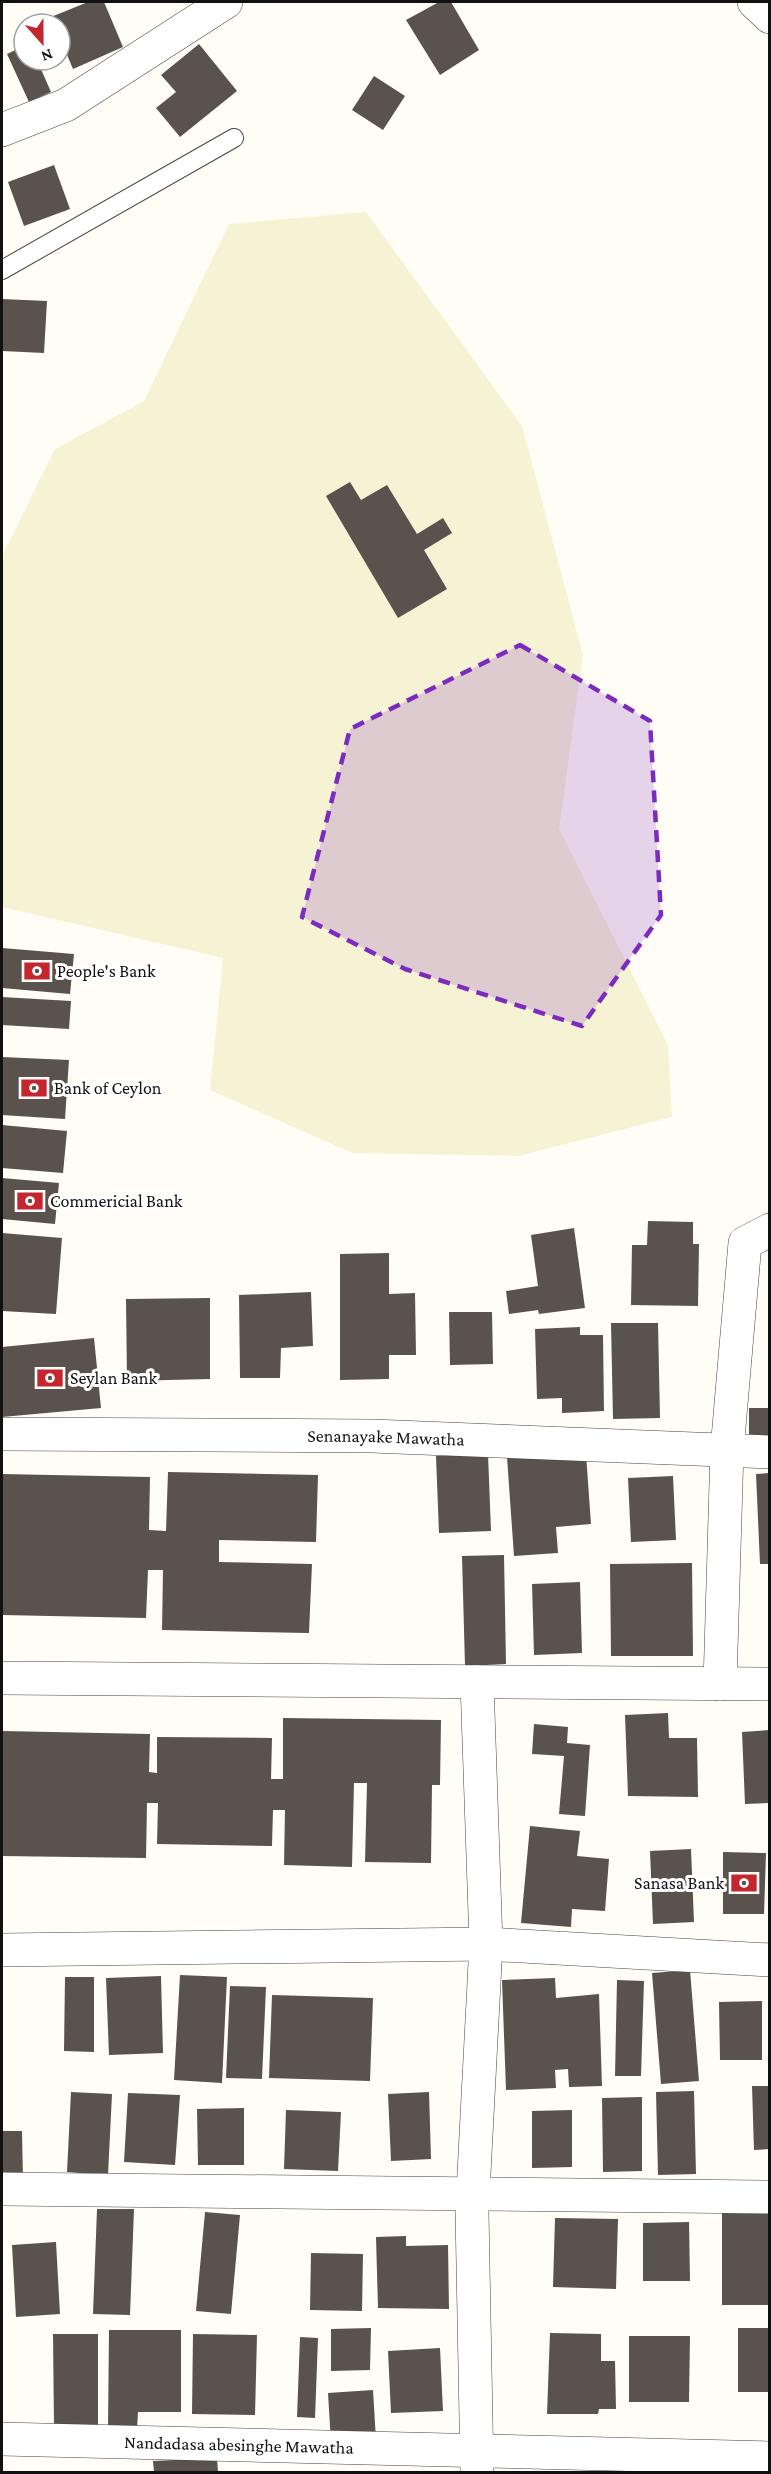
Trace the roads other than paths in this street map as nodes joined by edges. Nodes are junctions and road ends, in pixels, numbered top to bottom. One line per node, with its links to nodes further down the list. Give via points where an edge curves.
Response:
1 (226, 2): 4 (street, via 66,105)
2 (754, 2): 3 (street)
3 (770, 16)
4 (2, 130)
5 (234, 138): 6 (lane)
6 (2, 270)
7 (770, 1230): 9 (street, via 745,1243)
8 (2, 1434): 9 (street, Senanayake Mawatha, via 372,1436)
9 (727, 1450): 10 (street, Senanayake Mawatha); 13 (street)
10 (770, 1452)
11 (2, 1678): 12 (street)
12 (477, 1682): 13 (street); 15 (street)
13 (720, 1684): 14 (street)
14 (770, 1684)
15 (486, 1944): 16 (street); 17 (street); 19 (street)
16 (2, 1950)
17 (770, 1960)
18 (2, 2189): 19 (street)
19 (473, 2193): 20 (street); 23 (street)
20 (770, 2197)
21 (2, 2439): 23 (street, Nandadasa abesinghe Mawatha)
22 (770, 2458): 23 (street, Nandadasa abesinghe Mawatha)
23 (477, 2462)

